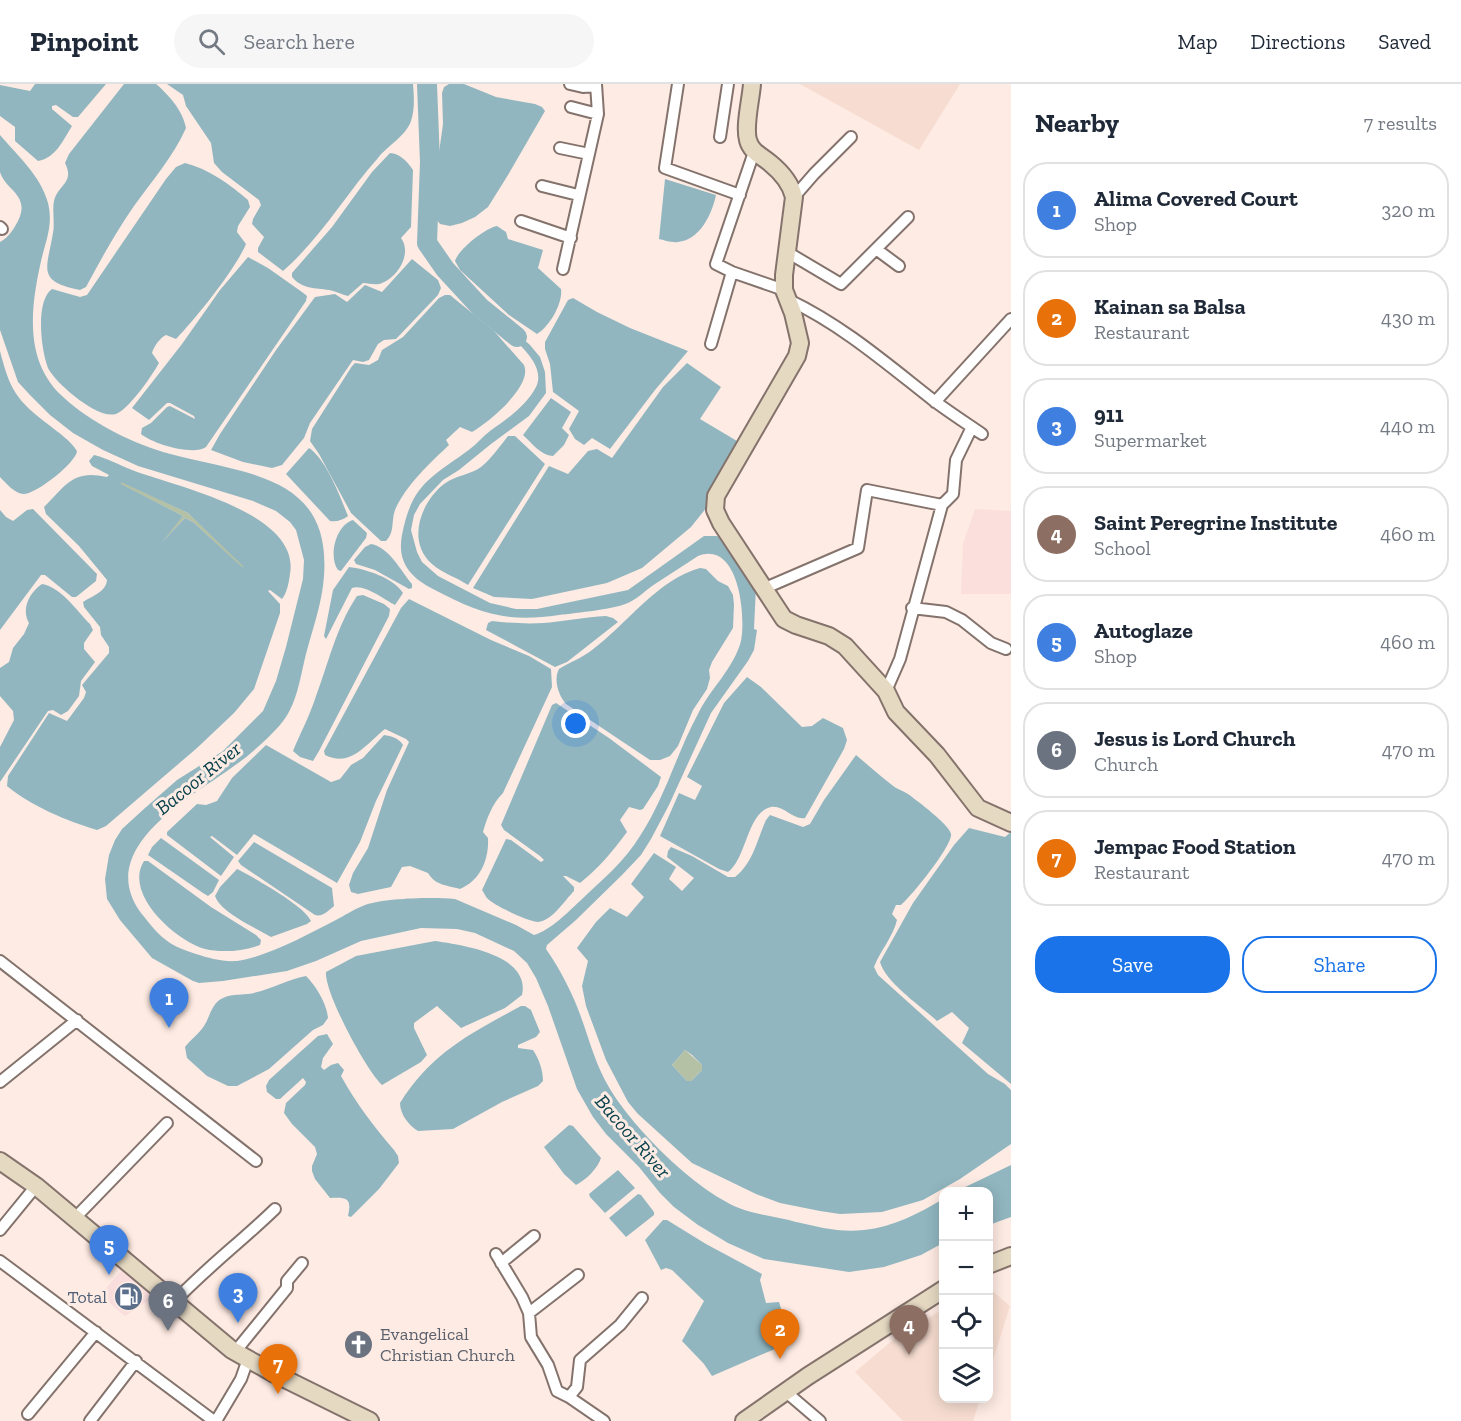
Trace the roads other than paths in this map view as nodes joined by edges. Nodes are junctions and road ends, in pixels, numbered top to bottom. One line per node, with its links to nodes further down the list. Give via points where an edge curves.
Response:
1 (570, 84): 5 (street)
2 (678, 84): 15 (street, via 665,168)
3 (728, 84): 8 (street)
4 (752, 84): 11 (street, via 747,127)
5 (596, 85): 7 (street)
6 (571, 107): 7 (street)
7 (598, 114): 12 (street)
8 (720, 137)
9 (851, 137): 16 (street)
10 (560, 148): 12 (street)
11 (754, 152): 15 (street); 16 (street, via 785,179)
12 (589, 154): 14 (street)
13 (542, 186): 14 (street)
14 (578, 195): 19 (street)
15 (740, 195): 24 (street, via 716,264)
16 (794, 197): 21 (street)
17 (908, 217): 20 (street)
18 (521, 221): 19 (street)
19 (570, 238): 23 (street)
20 (876, 249): 21 (street, via 841,284); 22 (street)
21 (787, 252): 25 (street)
22 (899, 266)
23 (562, 269)
24 (732, 272): 25 (street); 27 (street)
25 (787, 296): 28 (street, via 856,340); 32 (street, via 800,343 797,356 714,503 721,523)
26 (1011, 319): 28 (street)
27 (711, 344)
28 (935, 402): 29 (street)
29 (972, 427): 30 (street); 31 (street, via 956,460 953,494)
30 (982, 434)
31 (942, 505): 32 (street, via 867,490 858,548); 33 (street)
32 (764, 589): 35 (street, via 784,619 845,646)
33 (912, 608): 34 (street, via 946,612); 35 (street, via 900,659)
34 (1006, 649)
35 (886, 691): 36 (street, via 896,712 937,755 978,808)
36 (1011, 823)
37 (0, 961): 38 (street)
38 (77, 1020): 39 (street); 42 (street)
39 (0, 1082)
40 (167, 1124): 45 (street)
41 (0, 1161): 43 (street)
42 (256, 1161)
43 (36, 1186): 45 (street); 46 (street)
44 (276, 1209): 55 (street)
45 (74, 1219): 55 (street)
46 (0, 1230)
47 (534, 1236): 56 (street, via 499,1258)
48 (1011, 1256): 51 (street)
49 (0, 1261): 57 (street)
50 (302, 1263): 58 (street)
51 (993, 1263)
52 (578, 1275): 56 (street)
53 (939, 1292): 60 (street)
54 (642, 1298): 61 (street, via 620,1325 580,1360 578,1387)
55 (174, 1302): 58 (street)
56 (529, 1313): 61 (street, via 531,1337 548,1365 556,1391)
57 (96, 1332): 59 (street); 62 (street)
58 (242, 1356): 64 (street, via 241,1379); 65 (street)
59 (136, 1361): 63 (street); 64 (street)
60 (786, 1392): 67 (street); 68 (street)
61 (569, 1397): 66 (street)
62 (28, 1414)
63 (90, 1421)
64 (215, 1421)
65 (370, 1421)
66 (603, 1421)
67 (744, 1421)
68 (820, 1421)

